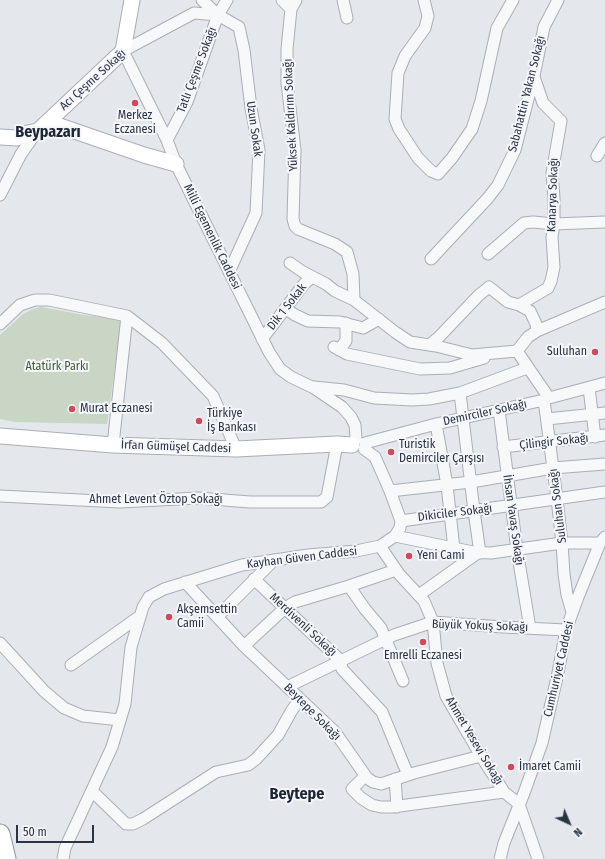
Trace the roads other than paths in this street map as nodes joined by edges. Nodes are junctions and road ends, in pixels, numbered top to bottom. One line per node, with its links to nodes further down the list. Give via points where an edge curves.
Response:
1 (132, 0): 12 (street)
2 (202, 0): 10 (street, Uzun Sokak)
3 (227, 0): 10 (street, Tatlı Çeşme Sokağı)
4 (282, 0): 9 (street)
5 (343, 0): 11 (street)
6 (424, 0): 7 (street, via 428,16 425,28 405,56 398,73 395,118 399,129 418,158 431,171 438,174 452,158 475,122 498,28)
7 (513, 0)
8 (558, 0): 13 (street, Sabahattin Yakan Sokağı, via 544,27)
9 (294, 4): 29 (street, Yüksek Kaldırım Sokağı, via 287,49 287,83 295,150 294,226 347,252 353,274)
10 (218, 15): 12 (street, Acı Çeşme Sokağı, via 194,12); 17 (street, Tatlı Çeşme Sokağı, via 187,102); 27 (street, Uzun Sokak, via 239,27 260,150 256,213)
11 (347, 18)
12 (123, 51): 15 (street, Acı Çeşme Sokağı); 17 (street, Milli Egemenlik Caddesi)
13 (534, 76): 23 (street, Kanarya Sokağı, via 543,103 561,121 552,173); 25 (street, Sabahattin Yakan Sokağı, via 515,150 498,185)
14 (0, 126): 15 (street)
15 (33, 132): 16 (street, via 17,138); 20 (street, via 60,126); 21 (street)
16 (0, 137)
17 (167, 140): 20 (street, Milli Egemenlik Caddesi)
18 (605, 143): 19 (street)
19 (597, 156)
20 (176, 164): 27 (street, Milli Egemenlik Caddesi)
21 (0, 195)
22 (605, 222): 23 (street)
23 (554, 224): 24 (street, via 524,223); 31 (street, Kanarya Sokağı, via 554,267 548,288)
24 (488, 254)
25 (431, 259)
26 (290, 262): 28 (street)
27 (229, 272): 38 (street, Milli Egemenlik Caddesi)
28 (312, 277): 29 (street); 32 (street, Dik 1 Sokak)
29 (354, 300): 34 (street)
30 (605, 302): 37 (street)
31 (519, 305): 37 (street, via 530,311); 39 (street, via 508,302 489,287)
32 (286, 309): 35 (street, via 308,321); 38 (street, Dik 1 Sokak)
33 (127, 316): 36 (street, via 49,300 35,300 20,305); 57 (street); 61 (street, via 162,343 213,396)
34 (379, 319): 35 (street, via 363,328); 39 (street, via 410,342)
35 (346, 323): 41 (street, via 346,341 337,349 346,354 420,370 450,368)
36 (0, 324)
37 (537, 331): 40 (street, via 528,337)
38 (262, 339): 44 (street, Milli Egemenlik Caddesi, via 280,369)
39 (429, 345): 41 (street, via 472,355)
40 (517, 351): 41 (street); 42 (street)
41 (497, 353)
42 (528, 368): 46 (street); 47 (street)
43 (605, 384): 45 (street, Demirciler Sokağı)
44 (313, 387): 46 (street, via 344,390 374,398 412,400); 59 (street, Milli Egemenlik Caddesi, via 342,407 351,417)
45 (589, 388): 47 (street, Demirciler Sokağı); 50 (street)
46 (460, 393): 51 (street)
47 (546, 399): 48 (street, Demirciler Sokağı); 52 (street, Suluhan Sokağı)
48 (499, 410): 51 (street, Demirciler Sokağı); 60 (street, İhsan Yavaş Sokağı)
49 (605, 413): 50 (street)
50 (592, 414): 52 (street); 55 (street)
51 (463, 418): 53 (street, Demirciler Sokağı); 65 (street)
52 (547, 419): 56 (street, Suluhan Sokağı)
53 (436, 424): 59 (street, Demirciler Sokağı); 66 (street)
54 (0, 436): 57 (street, İrfan Gümüşel Caddesi)
55 (600, 436): 56 (street, Çilingir Sokağı)
56 (550, 442): 60 (street, Çilingir Sokağı); 63 (street, Suluhan Sokağı)
57 (113, 444): 61 (street, İrfan Gümüşel Caddesi)
58 (337, 444): 59 (street, İrfan Gümüşel Caddesi); 61 (street, İrfan Gümüşel Caddesi); 69 (street, Ahmet Levent Öztop Sokağı, via 327,497 321,502 250,502 198,498 120,502)
59 (359, 444): 67 (street, via 375,457)
60 (503, 447): 64 (street, İhsan Yavaş Sokağı)
61 (236, 449)
62 (605, 464): 63 (street)
63 (553, 468): 64 (street); 70 (street, Suluhan Sokağı)
64 (507, 476): 65 (street); 71 (street, İhsan Yavaş Sokağı)
65 (471, 482): 66 (street); 72 (street)
66 (447, 485): 67 (street); 73 (street)
67 (390, 491): 74 (street)
68 (605, 492): 70 (street, Dikiciler Sokağı)
69 (0, 496)
70 (558, 499): 71 (street, Dikiciler Sokağı); 77 (street, Suluhan Sokağı)
71 (511, 506): 72 (street, Dikiciler Sokağı); 80 (street, İhsan Yavaş Sokağı)
72 (474, 511): 73 (street, Dikiciler Sokağı); 81 (street)
73 (451, 513): 74 (street, Dikiciler Sokağı); 79 (street)
74 (401, 521): 75 (street)
75 (395, 536): 78 (street, Kayhan Güven Caddesi); 79 (street)
76 (602, 540): 77 (street); 89 (street, Cumhuriyet Caddesi)
77 (562, 543): 80 (street); 89 (street, Suluhan Sokağı, via 567,595)
78 (380, 546): 82 (street, Kayhan Güven Caddesi); 83 (street, Ahmet Yesevi Sokağı)
79 (454, 549): 81 (street)
80 (516, 550): 81 (street); 93 (street, İhsan Yavaş Sokağı)
81 (479, 553): 87 (street)
82 (274, 560): 84 (street); 85 (street, Kayhan Güven Caddesi)
83 (396, 570): 86 (street); 87 (street, Ahmet Yesevi Sokağı)
84 (254, 579): 88 (street, Merdivenli Sokağı); 91 (street)
85 (185, 582): 90 (street, Kayhan Güven Caddesi, via 149,597); 91 (street, Beytepe Sokağı)
86 (349, 586): 88 (street, via 295,602); 95 (street, via 381,628)
87 (419, 595): 92 (street, Ahmet Yesevi Sokağı)
88 (285, 608): 97 (street); 98 (street, Merdivenli Sokağı)
89 (572, 612): 94 (street, Cumhuriyet Caddesi)
90 (140, 616): 99 (street); 103 (street, Kayhan Güven Caddesi, via 131,647 125,704)
91 (217, 617): 97 (street, Beytepe Sokağı)
92 (433, 622): 93 (street, Büyük Yokuş Sokağı); 95 (street, Büyük Yokuş Sokağı); 104 (street, Ahmet Yesevi Sokağı, via 437,663 446,696)
93 (530, 628): 94 (street, Büyük Yokuş Sokağı)
94 (566, 630): 110 (street, Cumhuriyet Caddesi, via 542,743)
95 (385, 639): 98 (street, Büyük Yokuş Sokağı); 100 (street)
96 (0, 643): 103 (street, via 44,691 64,708 83,716)
97 (244, 646): 101 (street, Beytepe Sokağı)
98 (340, 660): 101 (street, Büyük Yokuş Sokağı); 105 (street, Merdivenli Sokağı, via 342,669 382,712)
99 (71, 665)
100 (403, 681)
101 (287, 687): 102 (street, Beytepe Sokağı)
102 (300, 699): 106 (street, Beytepe Sokağı, via 335,732); 108 (street, via 278,736 248,765 216,772 133,824 126,824)
103 (120, 720): 108 (street, Kayhan Güven Caddesi, via 112,747)
104 (481, 756): 105 (street); 109 (street, Ahmet Yesevi Sokağı)
105 (408, 775): 107 (street)
106 (365, 776): 107 (street, via 381,784); 111 (street, via 352,789 361,798 372,805)
107 (395, 779): 111 (street)
108 (92, 791): 114 (street, Kayhan Güven Caddesi)
109 (504, 792): 110 (street, Ahmet Yesevi Sokağı); 111 (street)
110 (519, 804): 115 (street, Cumhuriyet Caddesi); 116 (street)
111 (397, 807)
112 (0, 834): 113 (highway)
113 (6, 859)
114 (62, 859)
115 (500, 859)
116 (538, 859)

